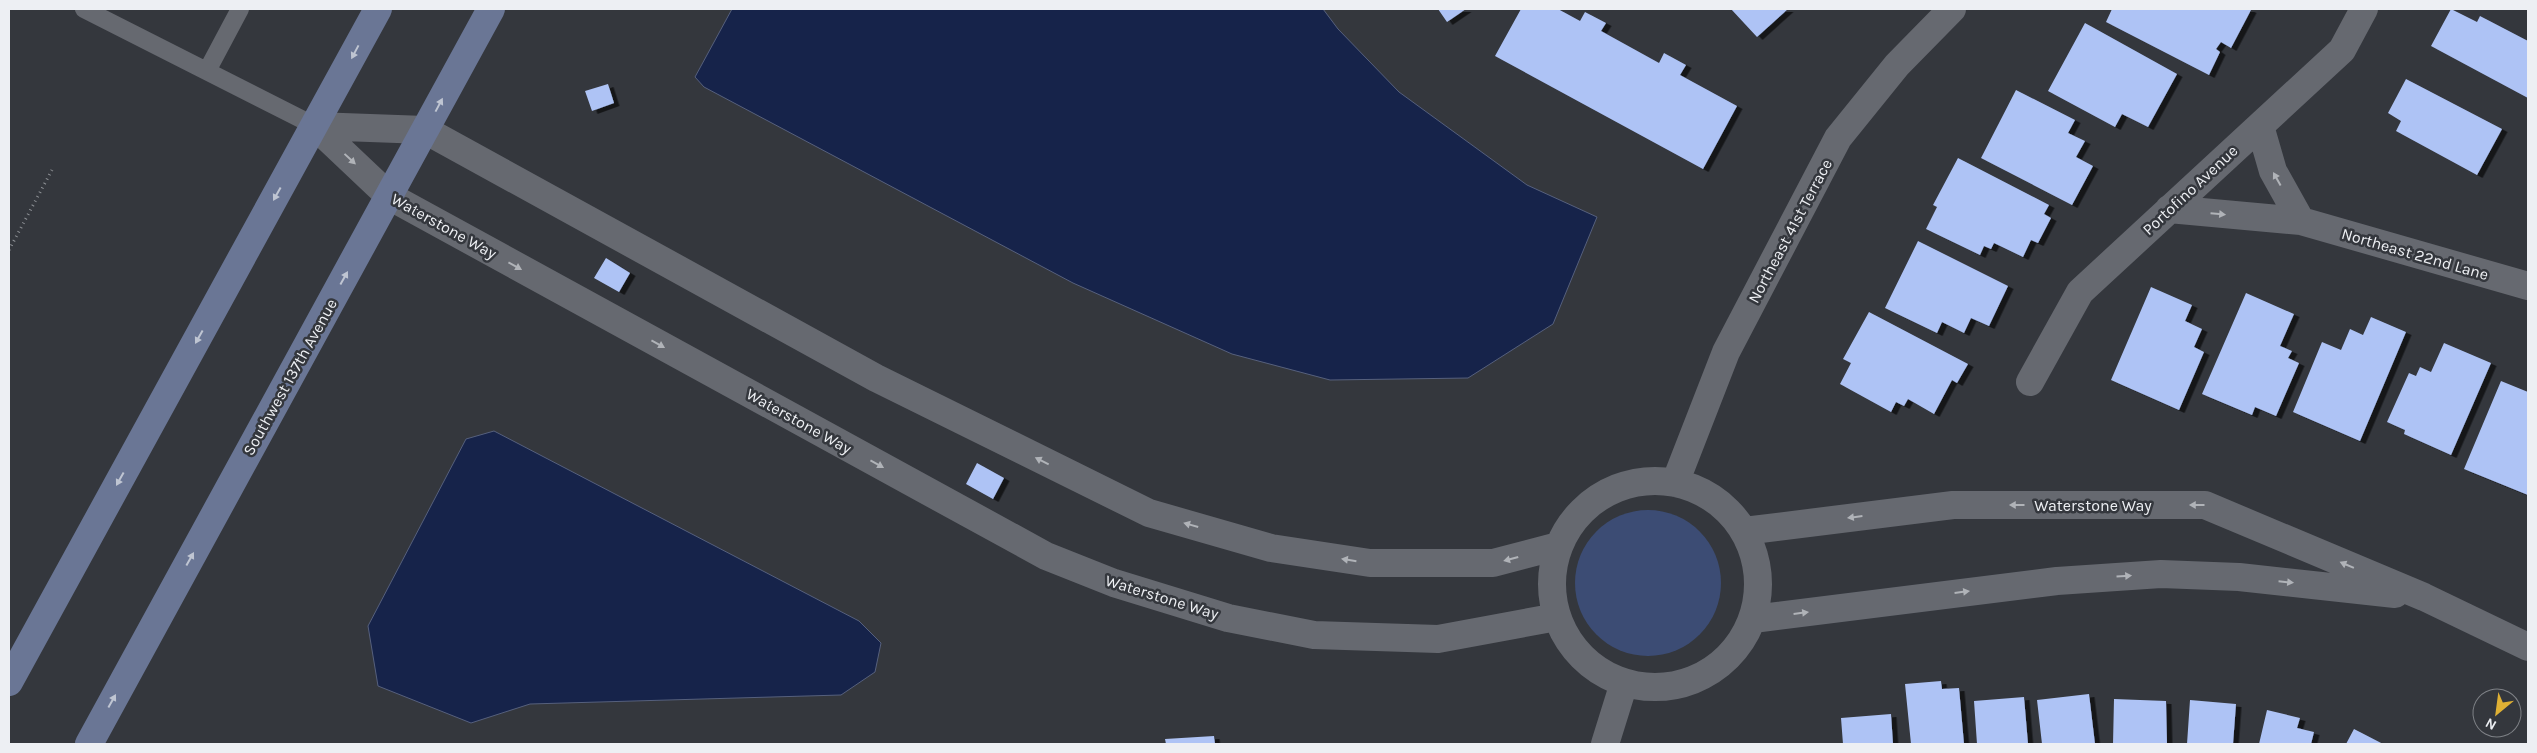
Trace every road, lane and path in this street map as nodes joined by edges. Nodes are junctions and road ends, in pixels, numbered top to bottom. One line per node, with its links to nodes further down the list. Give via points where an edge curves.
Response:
1 (84, 9): 7 (lane)
2 (240, 9): 7 (lane)
3 (378, 9): 8 (main road, one-way to 8)
4 (491, 9): 10 (main road, Southwest 137th Avenue, one-way to 4)
5 (1952, 9): 18 (street, Northeast 41st Terrace, via 1897,65 1838,138 1726,352)
6 (2364, 9): 9 (street, Portofino Avenue, via 2342,50)
7 (207, 71): 8 (lane)
8 (315, 126): 10 (street); 12 (street, Waterstone Way, one-way to 12); 25 (main road, one-way to 25)
9 (2260, 126): 13 (street, Portofino Avenue); 14 (street, one-way to 9, via 2273,171)
10 (425, 130): 12 (main road, Southwest 137th Avenue); 20 (street, one-way to 10, via 1493,564 1370,563 1271,548 1149,513 876,378)
11 (52, 170): 15 (path)
12 (389, 196): 22 (street, Waterstone Way, one-way to 22, via 1046,556 1114,583 1228,618 1314,635 1438,639); 27 (main road, Southwest 137th Avenue, one-way to 12)
13 (2169, 209): 14 (street, Northeast 22nd Lane, one-way to 14); 17 (street, Portofino Avenue, via 2080,292)
14 (2301, 221): 16 (street, Northeast 22nd Lane)
15 (9, 250)
16 (2528, 286)
17 (2030, 382)
18 (1675, 483): 19 (street, via 1696,489 1714,500 1731,514); 20 (street, via 1639,482 1605,493 1576,516)
19 (1744, 532): 21 (street, Waterstone Way, one-way to 19, via 2205,505 1953,505); 23 (street, via 1755,559 1759,589)
20 (1558, 546): 22 (street, via 1552,570)
21 (2424, 597): 23 (street, Waterstone Way, one-way to 21, via 2057,580 2162,574 2239,577); 24 (street, Waterstone Way)
22 (1556, 617): 26 (street, via 1572,646 1595,668)
23 (1753, 619): 26 (street, via 1738,647 1715,669 1687,683 1655,688)
24 (2528, 647)
25 (9, 682)
26 (1624, 683): 28 (street)
27 (89, 744)
28 (1605, 744)

